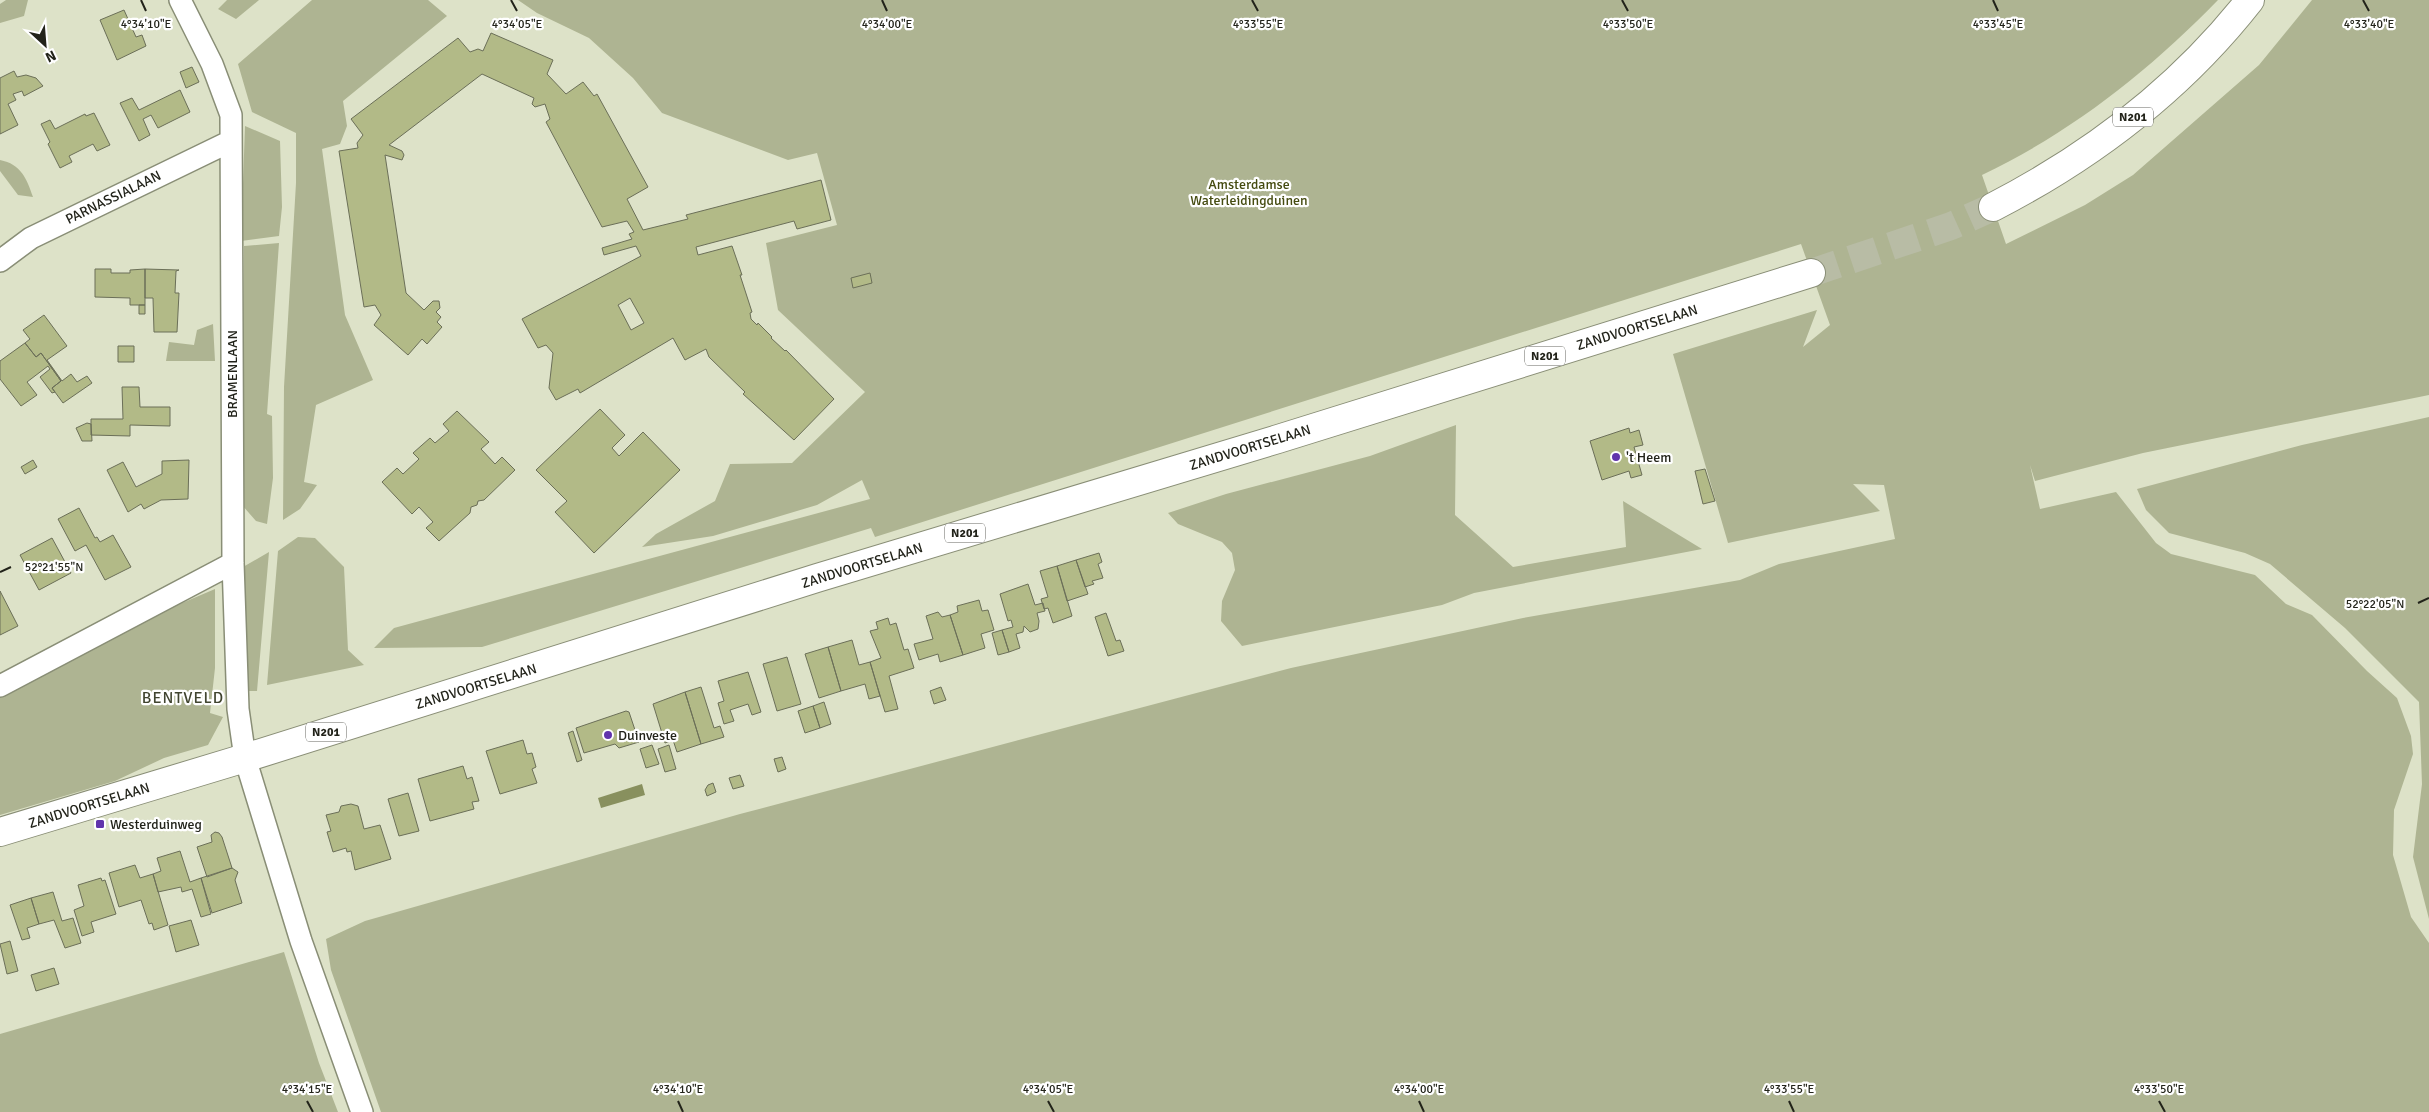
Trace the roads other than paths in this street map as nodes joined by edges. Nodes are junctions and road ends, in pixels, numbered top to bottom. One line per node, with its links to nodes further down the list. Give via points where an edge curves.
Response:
1 (180, 0): 3 (street, BRAMENLAAN, via 212,64 231,115)
2 (2250, 0): 4 (main road, N201, via 2212,44 2148,105 2094,148 2040,183)
3 (231, 141): 5 (street, PARNASSIALAAN, via 31,238); 7 (street, BRAMENLAAN)
4 (1994, 207)
5 (0, 261)
6 (1811, 273): 9 (main road, ZANDVOORTSELAAN / N201, via 817,578)
7 (233, 562): 8 (street); 9 (street, BRAMENLAAN, via 238,709)
8 (0, 686)
9 (245, 758): 10 (main road, ZANDVOORTSELAAN / N201); 11 (street, via 301,941)
10 (0, 832)
11 (362, 1112)

